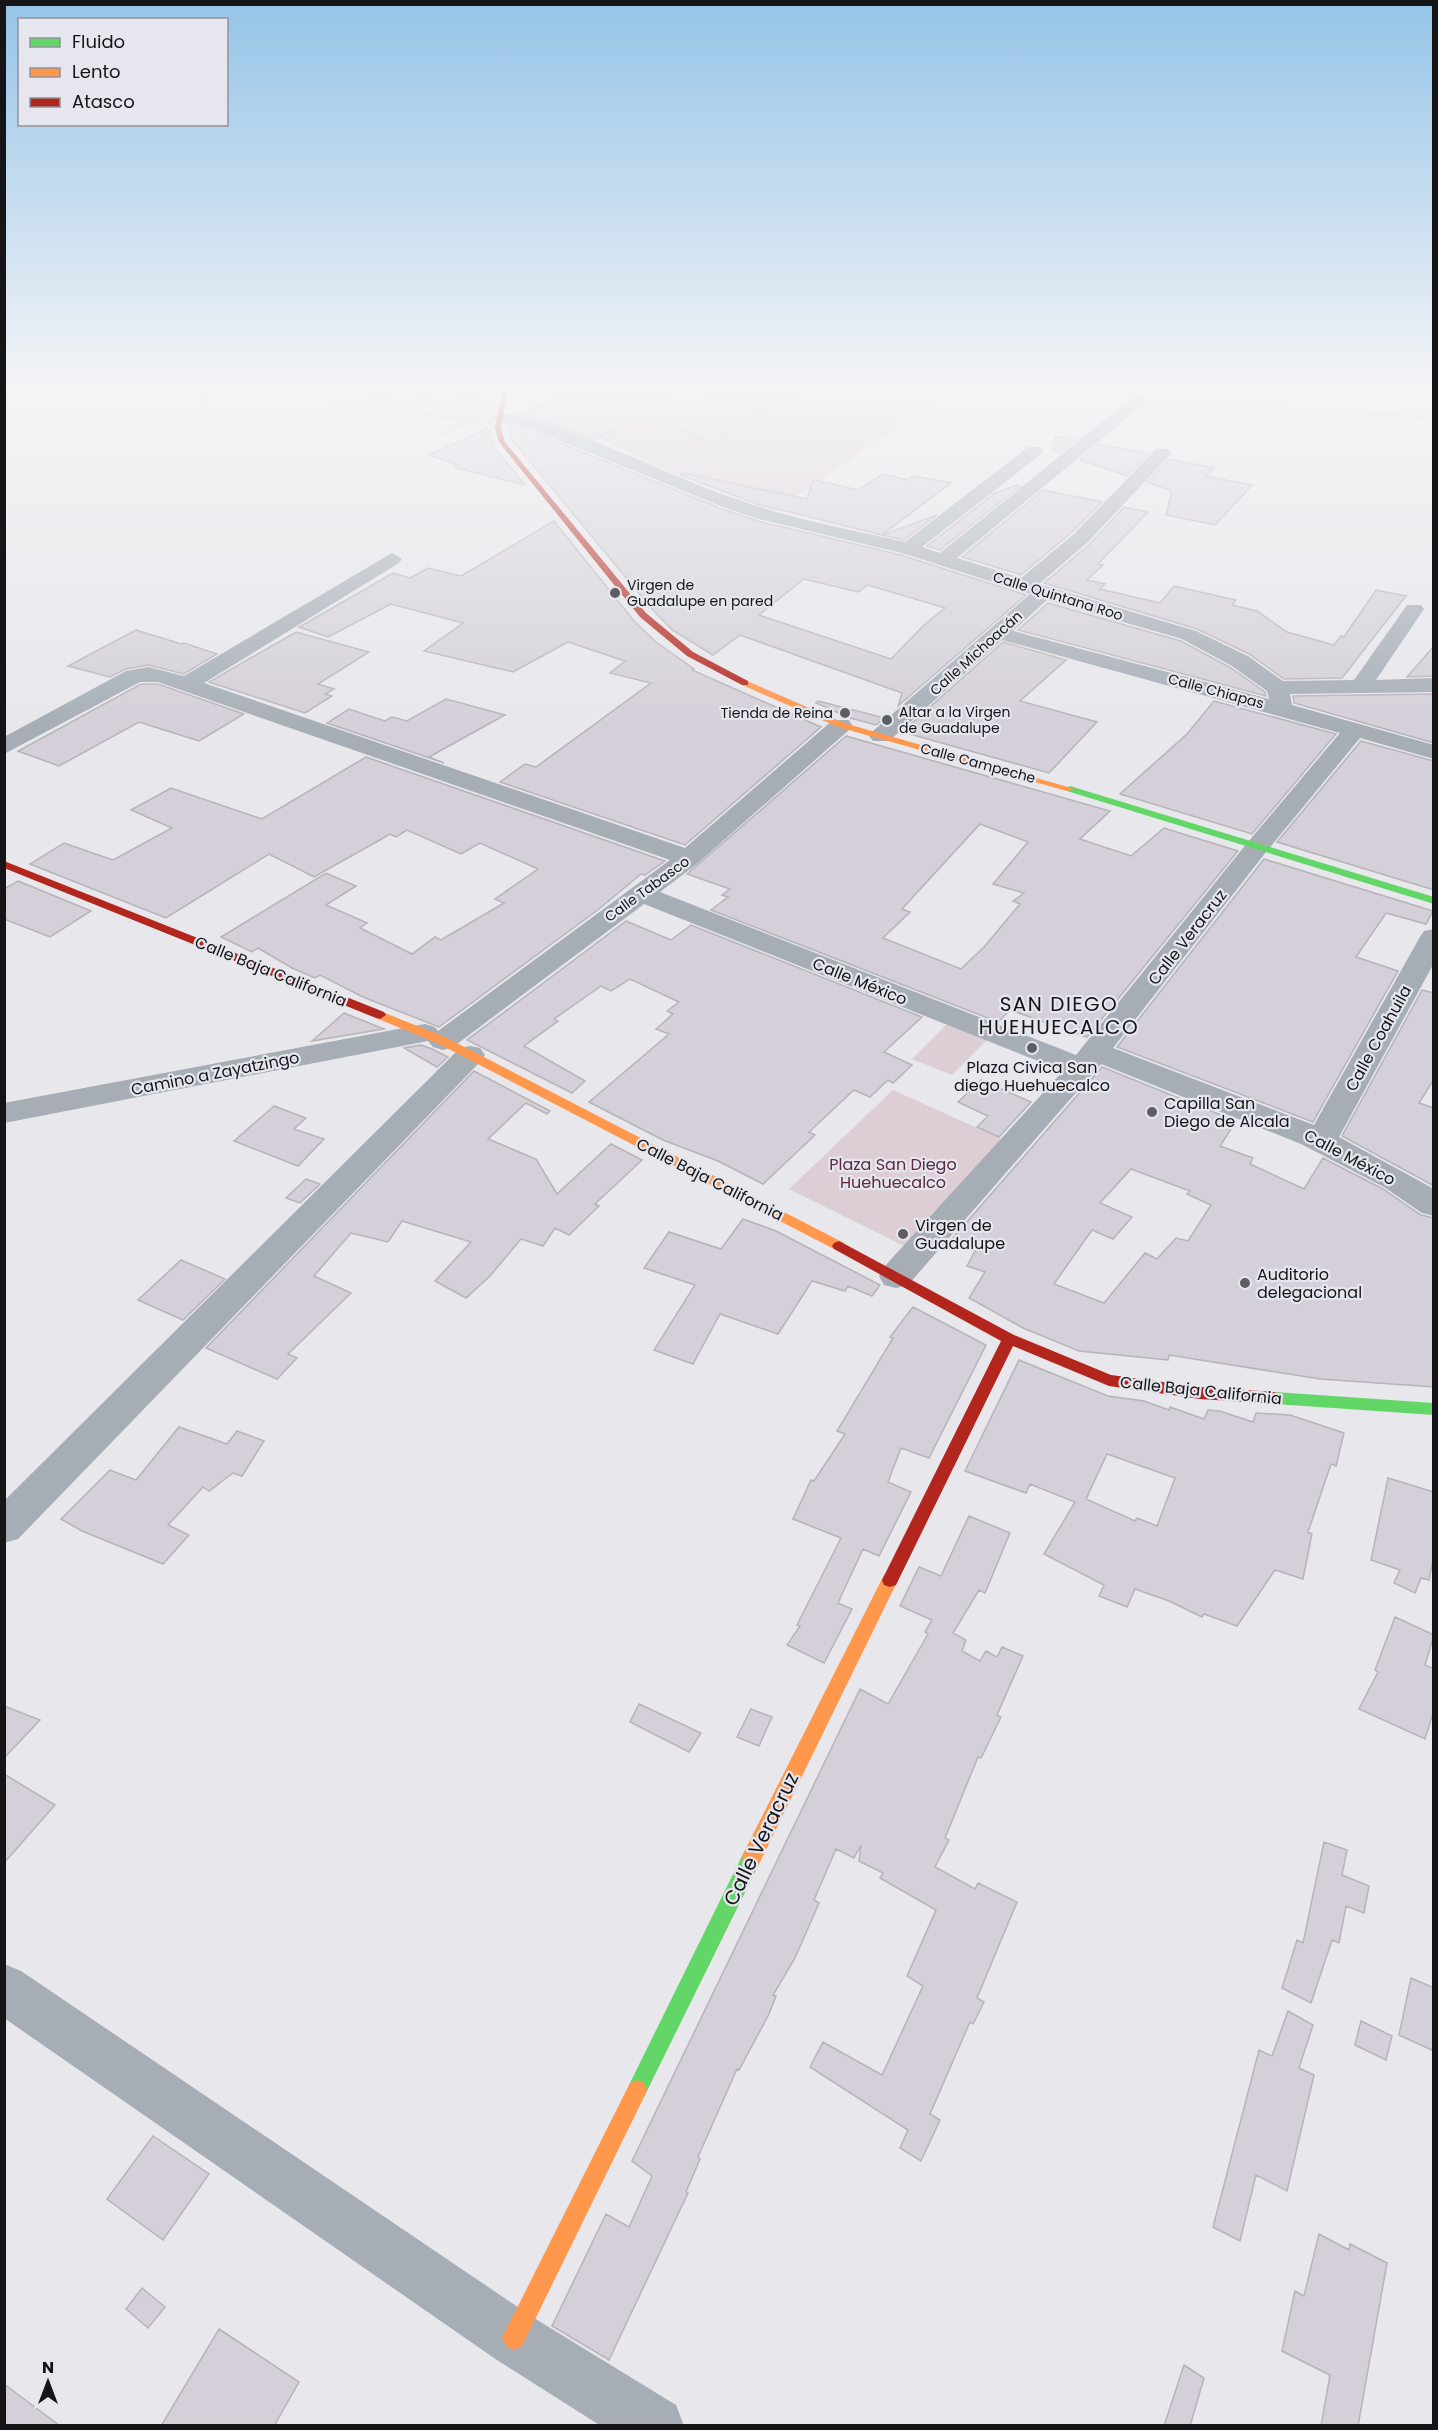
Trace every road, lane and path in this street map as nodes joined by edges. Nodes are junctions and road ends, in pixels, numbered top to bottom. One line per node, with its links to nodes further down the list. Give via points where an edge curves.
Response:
1 (551, 504): 16 (street, Calle Campeche, via 664,636 739,681)
2 (735, 504): 6 (street, Calle Quintana Roo)
3 (965, 504): 6 (street)
4 (1011, 504): 8 (street)
5 (1114, 504): 9 (street, Calle Michoacán)
6 (908, 549): 8 (street, Calle Quintana Roo)
7 (392, 559): 12 (street)
8 (943, 560): 9 (street, Calle Quintana Roo)
9 (1034, 589): 11 (street, Calle Michoacán); 15 (street, Calle Quintana Roo, via 1188,635 1240,661)
10 (1414, 609): 13 (street)
11 (998, 633): 15 (street, Calle Chiapas); 18 (street, Calle Michoacán)
12 (185, 685): 19 (street, via 162,676 134,676); 22 (street)
13 (1361, 685): 14 (street); 15 (street)
14 (1434, 686)
15 (1280, 698): 17 (street, Calle Chiapas)
16 (841, 725): 18 (street, Calle Campeche); 22 (street, Calle Tabasco)
17 (1355, 729): 20 (street, Calle Chiapas); 21 (street, Calle Veracruz)
18 (881, 736): 21 (street, Calle Campeche, via 1061,786)
19 (4, 747)
20 (1434, 752)
21 (1257, 847): 25 (street, Calle Campeche); 28 (street, Calle Veracruz)
22 (689, 858): 24 (street, Calle Tabasco)
23 (4, 864): 27 (street, Calle Baja California)
24 (639, 893): 27 (street, Calle Tabasco); 28 (street, Calle México)
25 (1434, 901)
26 (1434, 937): 30 (street, Calle Coahuila)
27 (446, 1043): 29 (street, Camino a Zayatzingo); 32 (street, Calle Baja California); 35 (street, Calle Tabasco)
28 (1089, 1060): 30 (street, Calle México); 32 (street, Calle Veracruz)
29 (4, 1113)
30 (1322, 1139): 31 (street, Calle México)
31 (1434, 1205)
32 (896, 1276): 33 (street, Calle Baja California)
33 (1009, 1340): 34 (street, Calle Baja California, via 1109,1380 1200,1393); 37 (street, Calle Veracruz)
34 (1434, 1409)
35 (4, 1527)
36 (4, 1988): 37 (street)
37 (514, 2338): 38 (street)
38 (655, 2426)

